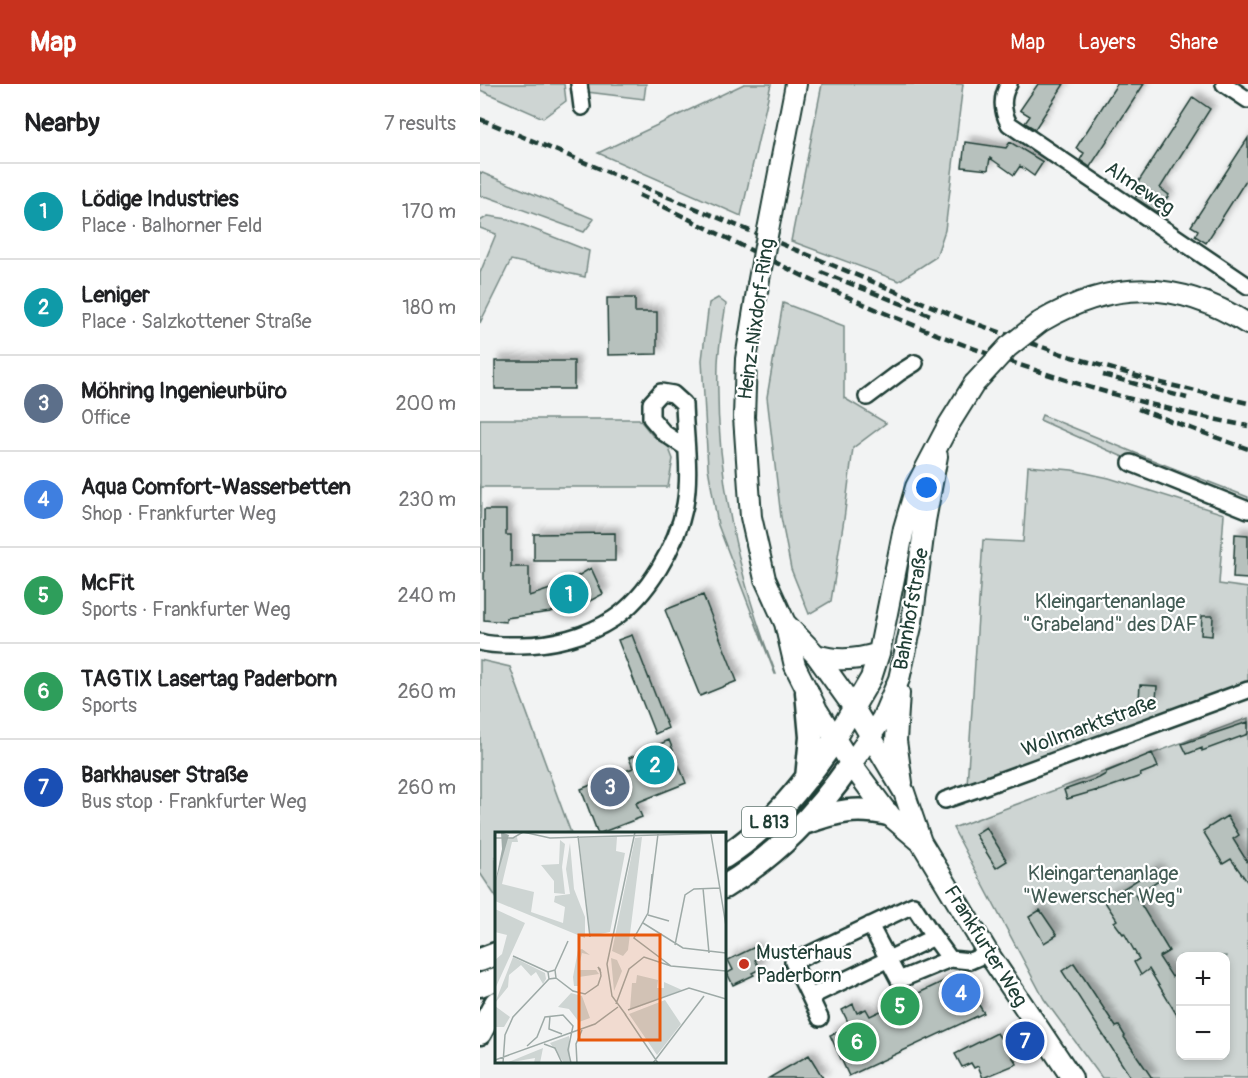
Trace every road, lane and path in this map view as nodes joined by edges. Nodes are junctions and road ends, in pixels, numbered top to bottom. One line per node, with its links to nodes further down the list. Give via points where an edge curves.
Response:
1 (579, 84): 6 (street)
2 (796, 84): 15 (main road, Heinz-Nixdorf-Ring, bridge, via 746,359 744,417 752,517 765,579)
3 (1009, 84): 7 (street, Almeweg, via 1003,102 1009,124)
4 (1224, 84): 5 (street)
5 (1248, 100)
6 (582, 107)
7 (1248, 286)
8 (1248, 324): 11 (main road, Bahnhofstraße, bridge, via 1181,295 1147,290 1097,295 1061,309 1008,347 974,384)
9 (915, 363): 10 (street)
10 (867, 398)
11 (939, 442): 17 (main road, Bahnhofstraße, via 910,504); 19 (main road, Bahnhofstraße, via 912,622)
12 (685, 447): 16 (street, via 688,475 678,527 662,563 624,610 603,624 565,639 534,645)
13 (1131, 463): 14 (street)
14 (1248, 510)
15 (785, 623): 18 (main road, Heinz-Nixdorf-Ring); 21 (main road, Heinz-Nixdorf-Ring, via 795,666)
16 (480, 642)
17 (879, 653): 18 (main road, via 837,660); 22 (main road, Bahnhofstraße, via 872,678)
18 (816, 655): 22 (main road, Heinz-Nixdorf-Ring)
19 (899, 679): 23 (main road, Bahnhofstraße); 27 (main road, via 896,741)
20 (1248, 690): 28 (street, Wollmarktstraße)
21 (807, 692): 24 (main road, Heinz-Nixdorf-Ring); 26 (highway, via 811,737)
22 (854, 708): 23 (main road, Heinz-Nixdorf-Ring); 24 (main road, Bahnhofstraße)
23 (870, 736): 25 (main road, Bahnhofstraße); 27 (main road, Frankfurter Weg)
24 (835, 739): 25 (main road, Frankfurter Weg); 26 (highway, L 813)
25 (851, 764): 29 (main road, Frankfurter Weg); 30 (highway, L 813)
26 (807, 780): 32 (highway, L 813, via 773,819)
27 (904, 792): 31 (main road, Frankfurter Weg)
28 (945, 800)
29 (888, 814): 30 (highway, via 853,809); 31 (main road, Frankfurter Weg)
30 (806, 823): 33 (highway, L 813, via 751,871)
31 (921, 842): 36 (main road, Frankfurter Weg)
32 (726, 856)
33 (726, 886)
34 (870, 925): 35 (street, via 913,905); 40 (street); 43 (street, via 793,962)
35 (934, 937): 38 (street); 40 (street)
36 (988, 953): 38 (street, via 970,961); 47 (main road, Frankfurter Weg)
37 (495, 954): 39 (highway)
38 (950, 958): 40 (street, via 899,980)
39 (480, 960)
40 (888, 960): 43 (street)
41 (495, 980): 42 (highway)
42 (480, 986)
43 (810, 997): 45 (street)
44 (495, 1006): 46 (highway)
45 (820, 1018)
46 (480, 1033)
47 (1072, 1078)

